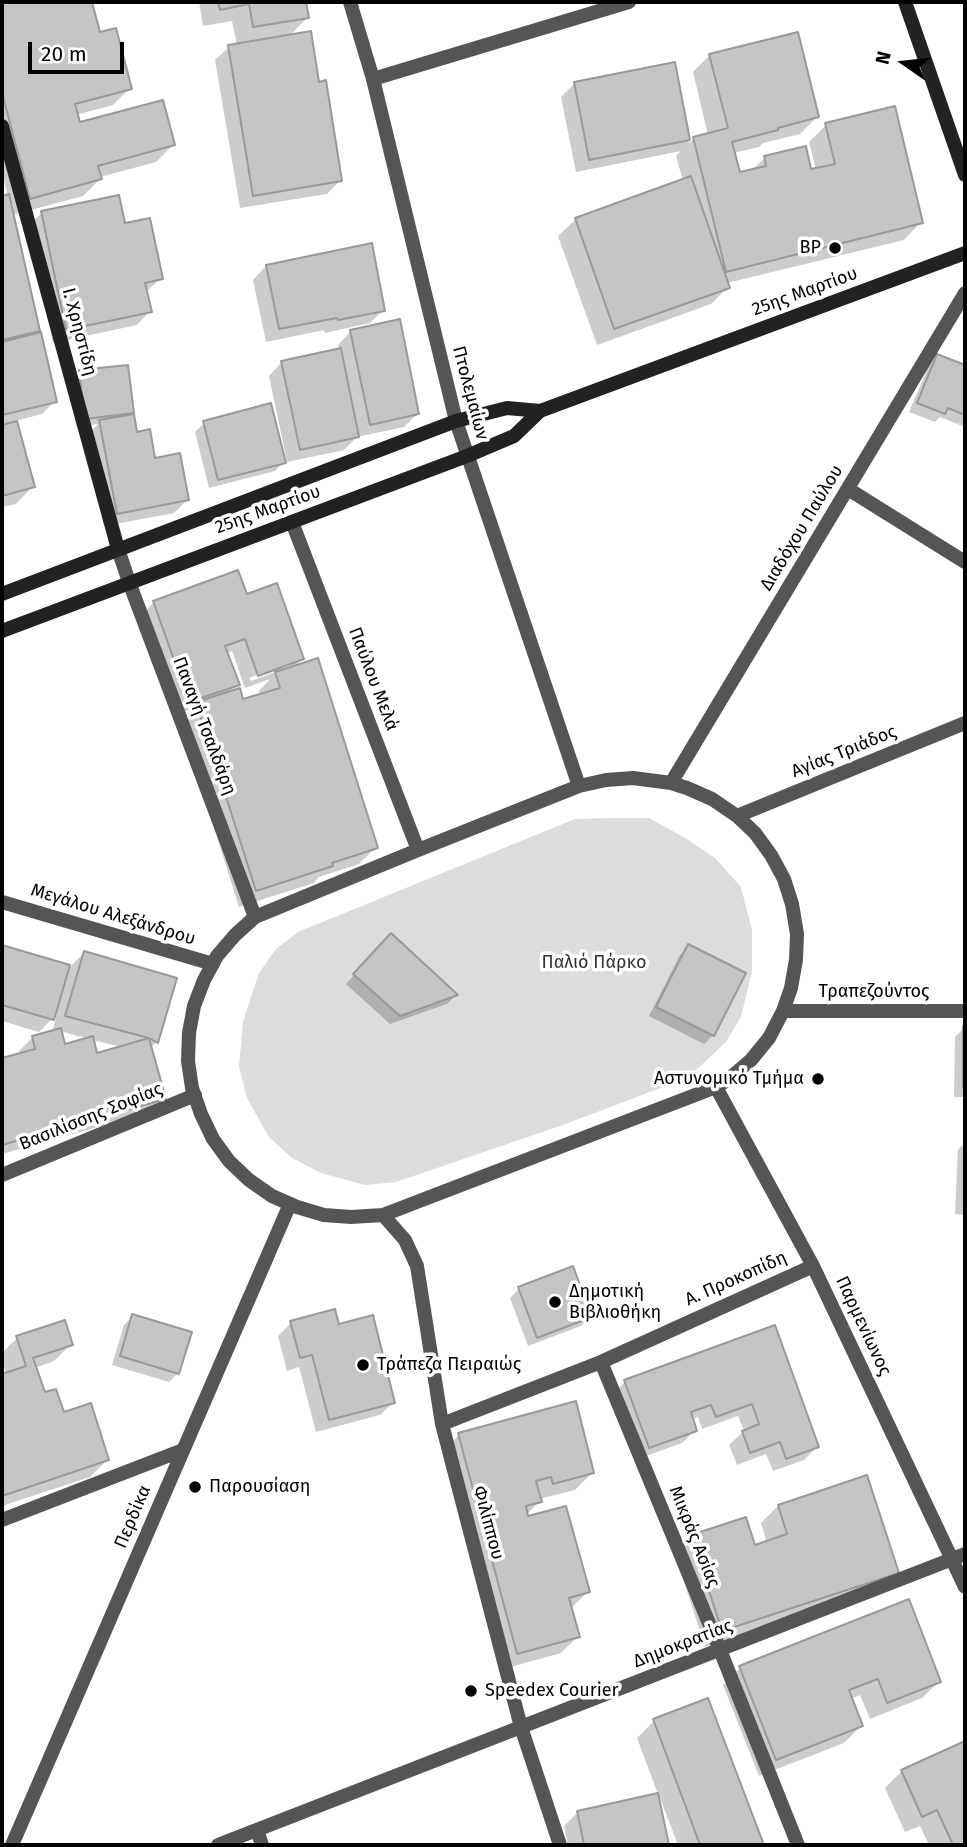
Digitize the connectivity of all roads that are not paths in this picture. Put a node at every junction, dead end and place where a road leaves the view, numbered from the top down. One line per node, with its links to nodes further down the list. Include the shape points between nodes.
1 (350, 2): 4 (street, Πτολεμαίων)
2 (629, 2): 4 (street)
3 (905, 2): 6 (main road)
4 (373, 79): 10 (street, Πτολεμαίων)
5 (2, 126): 14 (main road, Ι. Χρηστίδη)
6 (965, 175)
7 (965, 253): 9 (main road, 25ης Μαρτίου)
8 (965, 293): 12 (street, Διαδόχου Παύλου)
9 (540, 411): 10 (main road, 25ης Μαρτίου, via 507,408); 11 (main road, 25ης Μαρτίου, via 514,436)
10 (456, 421): 11 (street, Πτολεμαίων); 14 (main road, 25ης Μαρτίου)
11 (467, 456): 13 (main road, 25ης Μαρτίου); 21 (street, Πτολεμαίων)
12 (848, 489): 15 (street); 20 (street, Διαδόχου Παύλου)
13 (292, 522): 16 (main road, 25ης Μαρτίου); 23 (street, Παύλου Μελά)
14 (118, 549): 16 (street, Παναγή Τσαλδάρη); 17 (main road, 25ης Μαρτίου)
15 (965, 562)
16 (129, 582): 18 (main road, 25ης Μαρτίου); 25 (street, Παναγή Τσαλδάρη)
17 (2, 594)
18 (2, 631)
19 (965, 723): 22 (street, Αγίας Τριάδος)
20 (671, 783): 21 (street, via 633,778); 22 (street, via 710,798)
21 (579, 786): 23 (street)
22 (737, 816): 27 (street, via 771,855 792,904 796,960)
23 (418, 850): 25 (street)
24 (2, 902): 26 (street, Μεγάλου Αλεξάνδρου)
25 (255, 917): 26 (street)
26 (213, 964): 30 (street, via 194,1006 189,1033 188,1061)
27 (783, 1011): 28 (street, Τραπεζούντος); 29 (street, via 751,1060)
28 (965, 1011)
29 (716, 1087): 33 (street); 34 (street, Παρμενίωνος)
30 (195, 1095): 31 (street, Βασιλίσσης Σοφίας); 32 (street, via 213,1139 229,1161 249,1180)
31 (2, 1175)
32 (290, 1204): 33 (street, via 324,1215); 37 (street, Περδίκα)
33 (383, 1215): 36 (street, Φιλίππου, via 405,1240 417,1266)
34 (813, 1266): 35 (street, Α. Προκοπίδη); 39 (street, Παρμενίωνος)
35 (601, 1362): 36 (street, Α. Προκοπίδη); 42 (street, Μικράς Ασίας)
36 (442, 1423): 43 (street, Φιλίππου)
37 (183, 1450): 38 (street); 45 (street, Περδίκα)
38 (2, 1520)
39 (959, 1557): 40 (street); 41 (street, Παρμενίωνος); 42 (street, Δημοκρατίας)
40 (965, 1567)
41 (965, 1587)
42 (720, 1650): 43 (street, Δημοκρατίας); 49 (street, Μικράς Ασίας)
43 (521, 1727): 44 (street, Δημοκρατίας); 48 (street, Φιλίππου)
44 (257, 1830): 46 (street, Δημοκρατίας); 47 (street)
45 (12, 1845)
46 (218, 1845)
47 (262, 1845)
48 (560, 1845)
49 (798, 1845)

